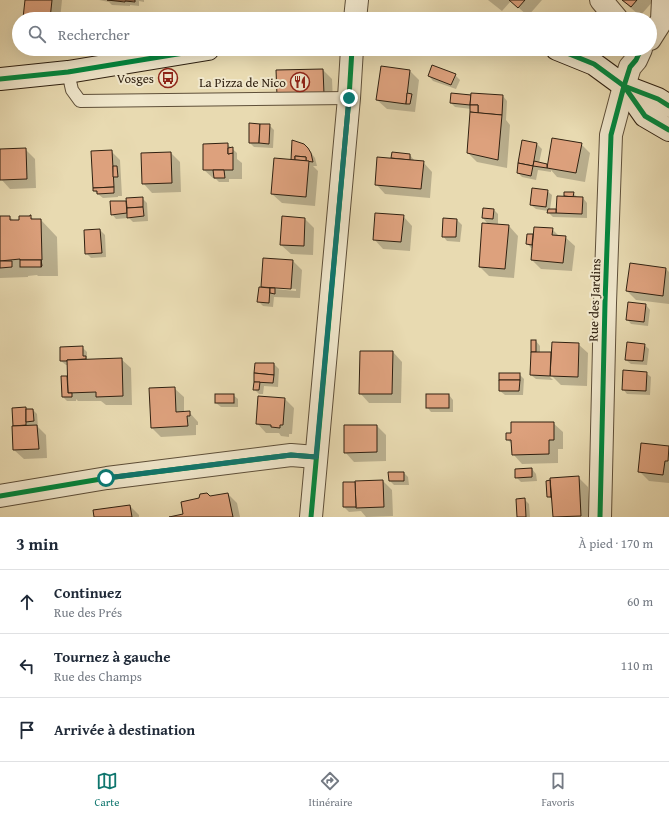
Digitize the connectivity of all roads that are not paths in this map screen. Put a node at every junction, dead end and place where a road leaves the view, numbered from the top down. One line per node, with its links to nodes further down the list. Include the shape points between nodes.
1 (357, 0): 4 (street)
2 (601, 0): 5 (street)
3 (663, 0): 6 (street, via 662,20)
4 (356, 12)
5 (611, 12)
6 (657, 28)
7 (165, 56): 11 (street)
8 (352, 56): 14 (street)
9 (575, 56): 13 (street, via 594,64)
10 (638, 56): 13 (street, Rue des Jardins, via 630,67)
11 (68, 72): 12 (street); 14 (lane, via 72,90 80,102)
12 (0, 79)
13 (624, 86): 15 (street); 16 (street, via 645,116); 20 (street, Rue des Jardins, via 611,135)
14 (349, 98): 17 (street)
15 (669, 106)
16 (669, 130)
17 (316, 457): 18 (street, via 291,455 145,473); 19 (street)
18 (0, 496)
19 (311, 517)
20 (600, 517)

